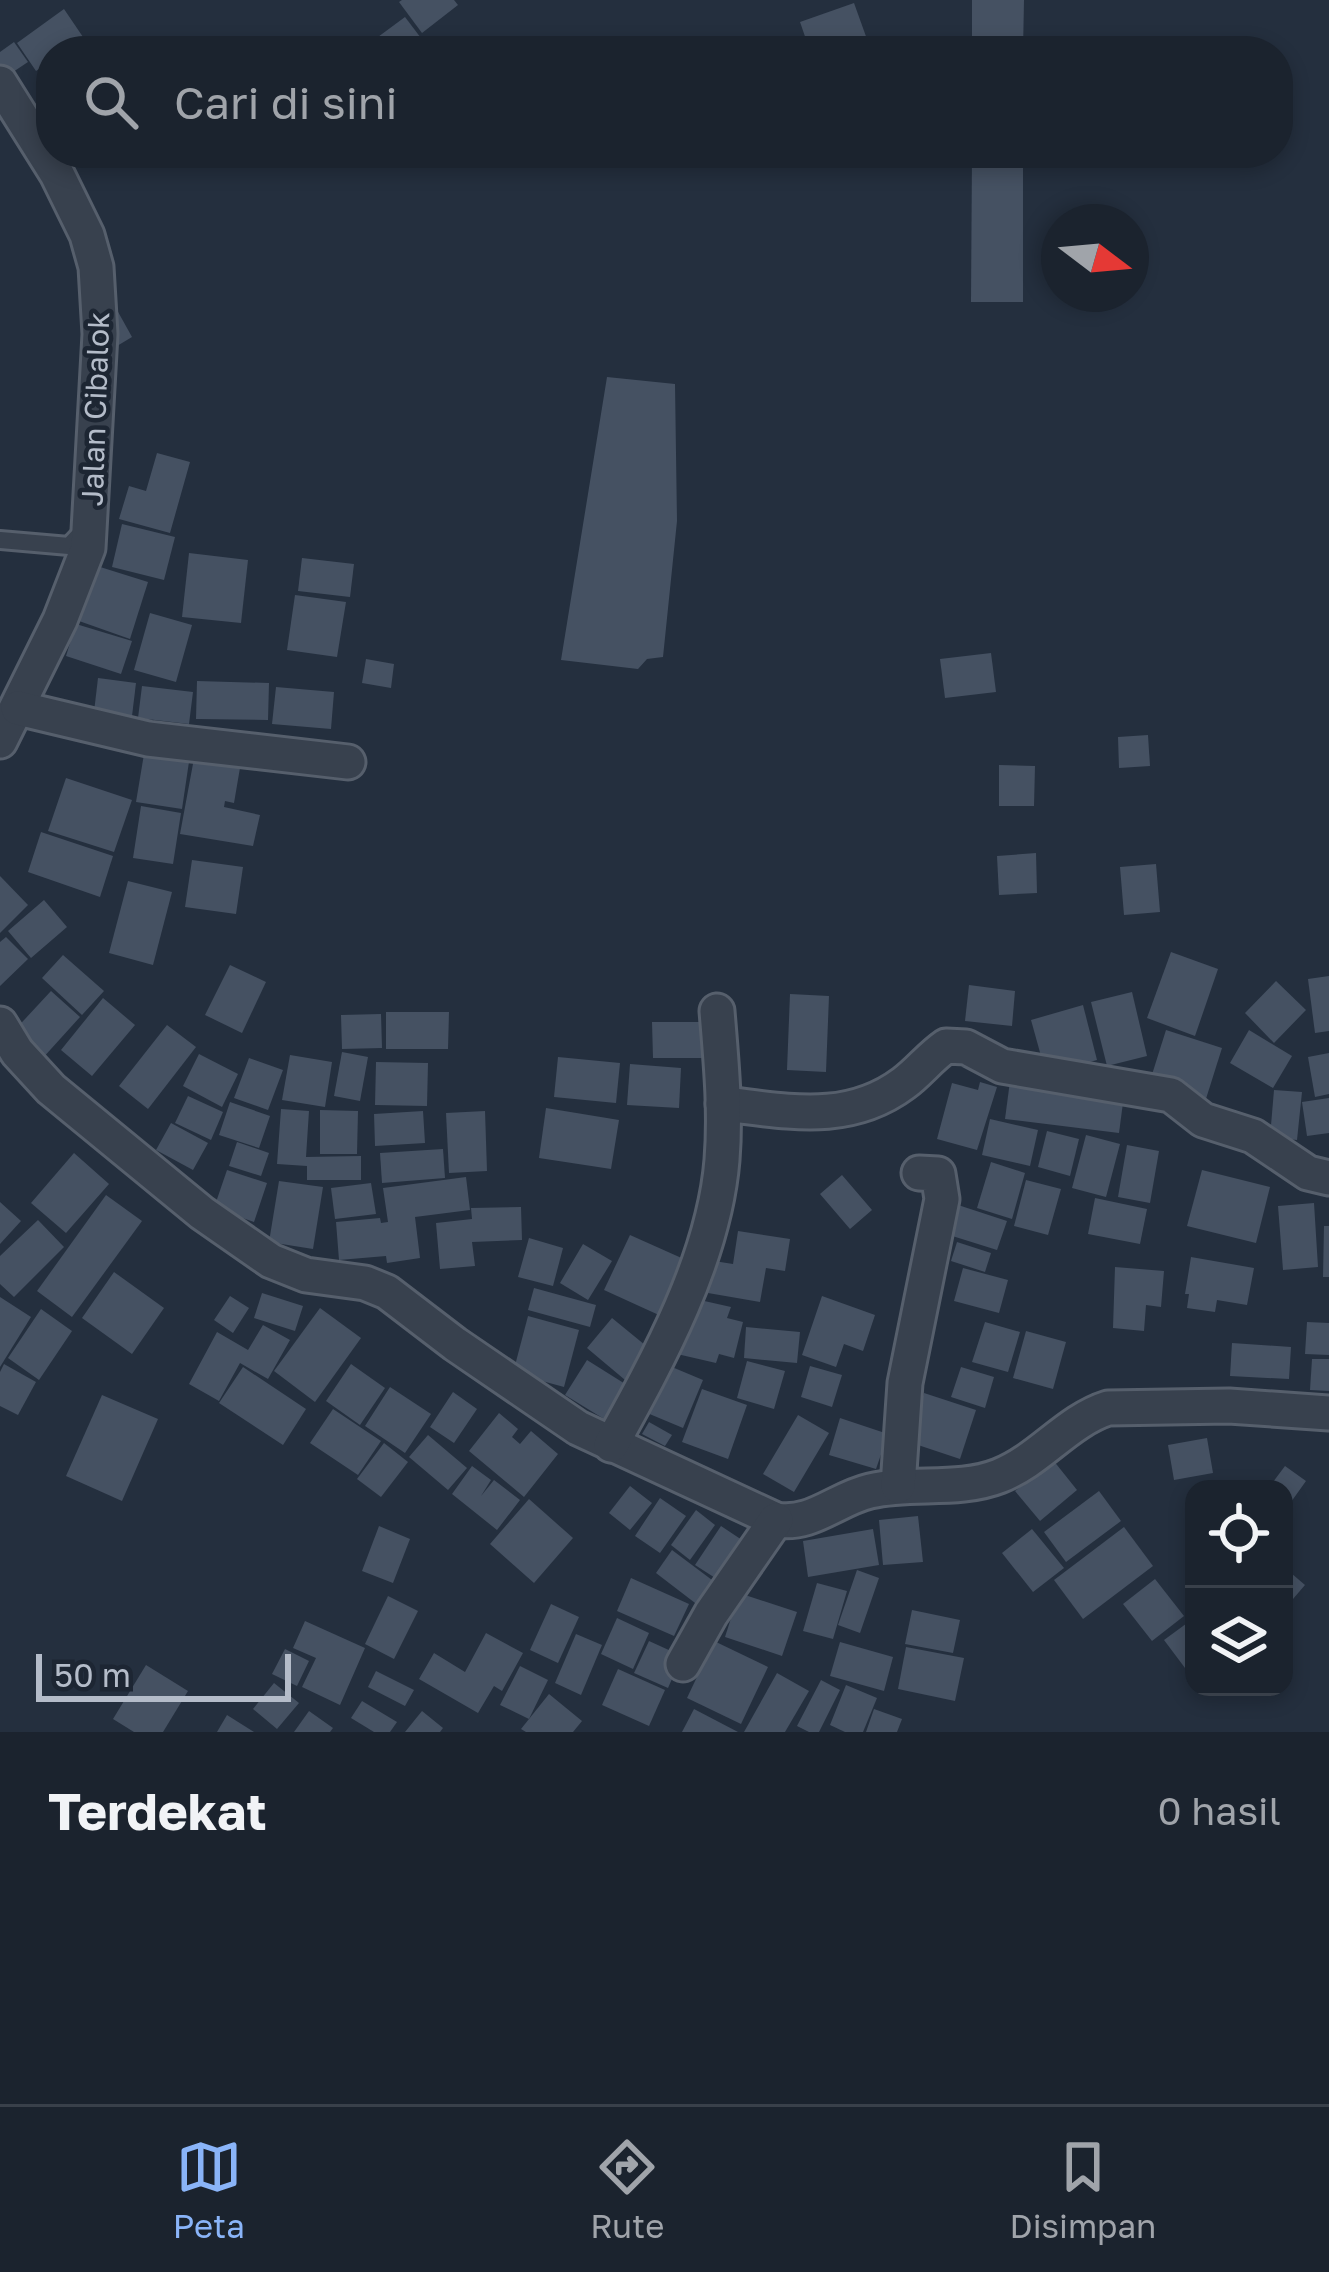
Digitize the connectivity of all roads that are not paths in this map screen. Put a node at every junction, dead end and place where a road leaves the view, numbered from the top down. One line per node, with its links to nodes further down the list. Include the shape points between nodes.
1 (0, 83): 2 (street, Jalan Cibalok)
2 (36, 142)
3 (52, 168): 4 (street, Jalan Cibalok, via 96,267)
4 (92, 523): 5 (lane, via 69,546); 6 (street, Jalan Cibalok, via 78,578)
5 (0, 540)
6 (19, 708): 7 (street, Jalan Cibalok); 8 (street, via 148,739)
7 (0, 741)
8 (348, 762)
9 (717, 1011): 11 (street)
10 (0, 1024): 15 (street, via 51,1089 251,1248 289,1270 387,1292 548,1411)
11 (723, 1103): 13 (street, via 804,1113 864,1107 946,1046 966,1047 1002,1066 1171,1095 1202,1120 1253,1136); 15 (street, via 717,1188 694,1269)
12 (919, 1173): 16 (street, via 938,1174 941,1199 905,1383)
13 (1329, 1178)
14 (1329, 1413): 16 (street, via 1108,1408 997,1477)
15 (611, 1445): 17 (street)
16 (898, 1486): 17 (street, via 845,1498 797,1523)
17 (776, 1520): 18 (street)
18 (683, 1664)

